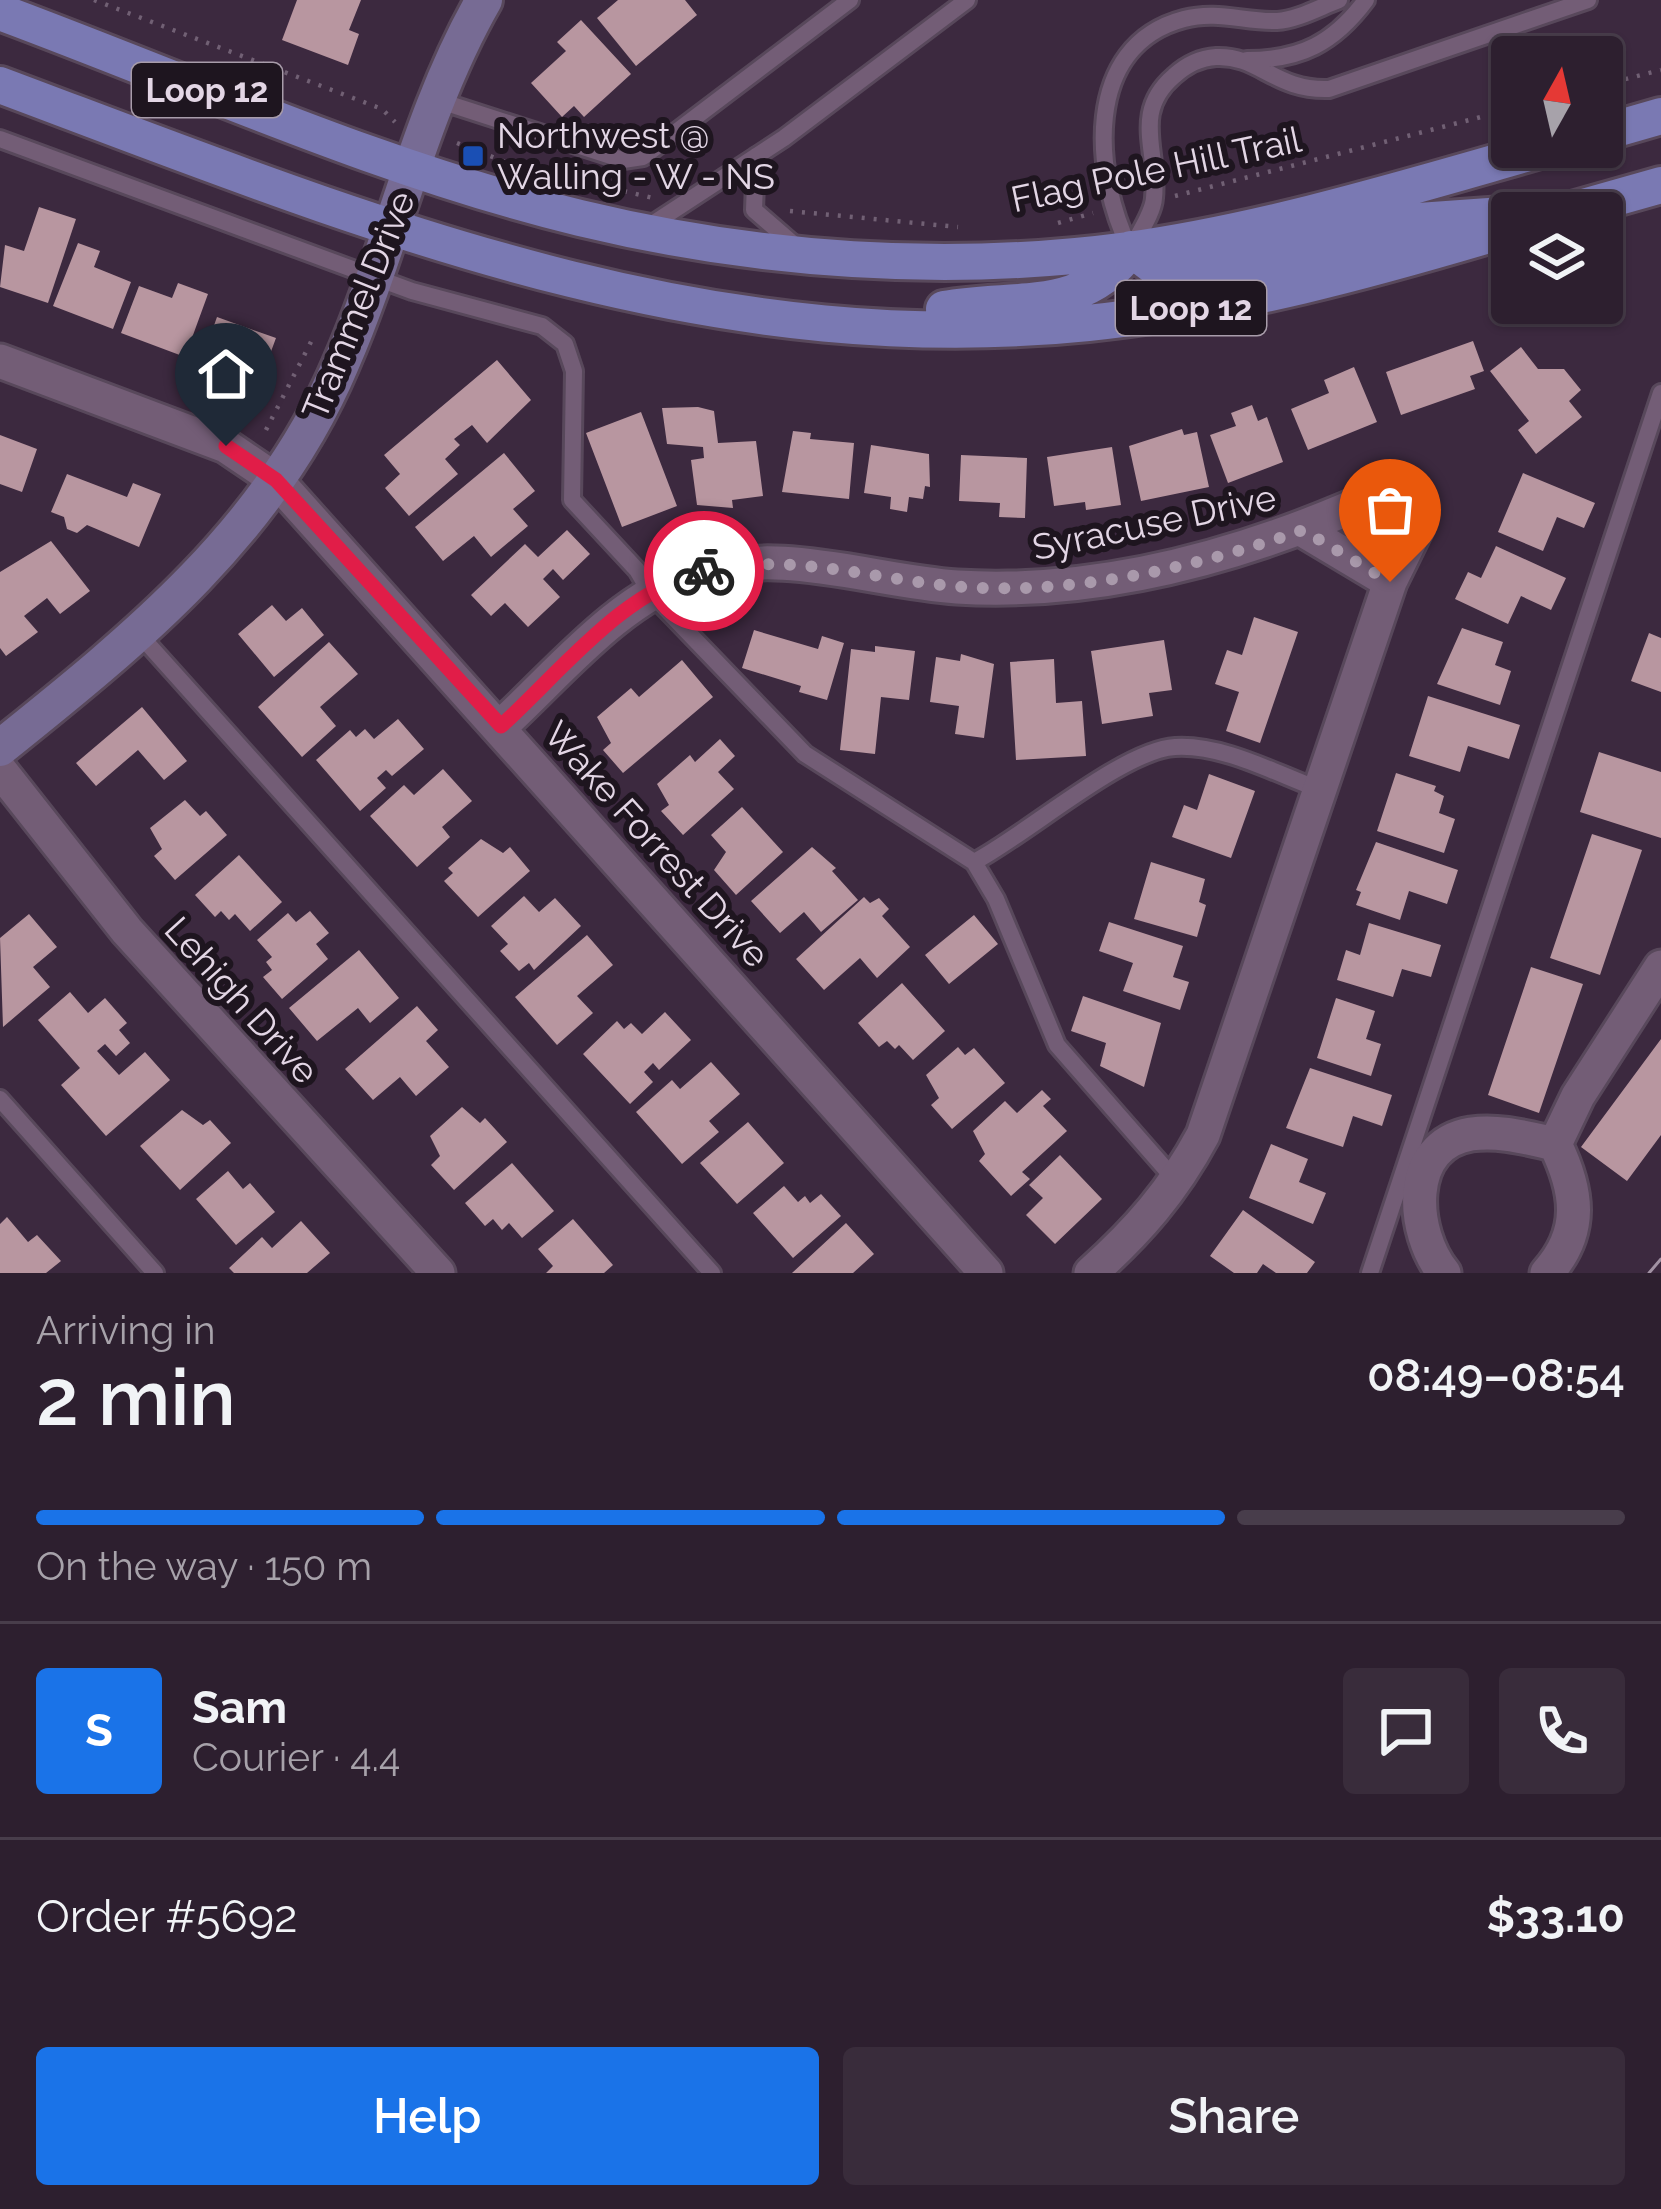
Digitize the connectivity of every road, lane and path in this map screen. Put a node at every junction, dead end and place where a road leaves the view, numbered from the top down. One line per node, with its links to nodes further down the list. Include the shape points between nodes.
1 (94, 0): 16 (path, via 382,109)
2 (484, 0): 13 (street, Trammel Drive)
3 (850, 0): 13 (lane, via 643,158 623,160)
4 (967, 0): 20 (lane)
5 (1339, 0): 27 (lane, via 1276,21 1221,14 1181,20 1141,43 1116,76 1102,123)
6 (1366, 0): 9 (lane, via 1324,45)
7 (1588, 0): 9 (lane, via 1329,89 1276,81)
8 (0, 12): 22 (main road, Loop 12)
9 (1247, 59): 25 (lane, via 1199,60 1161,88 1147,128)
10 (1661, 70): 11 (path)
11 (1623, 80)
12 (0, 85): 32 (main road, Loop 12)
13 (436, 100): 22 (street, Trammel Drive)
14 (1491, 115): 25 (path, Flag Pole Hill Trail)
15 (1661, 116): 17 (main road)
16 (393, 122)
17 (1623, 127)
18 (0, 140): 37 (lane)
19 (455, 142): 26 (path, via 510,164)
20 (756, 155): 26 (lane); 28 (lane)
21 (1491, 164): 35 (main road, Loop 12, via 1236,231)
22 (414, 167): 32 (street, Trammel Drive); 33 (main road, Loop 12)
23 (1661, 185): 24 (main road)
24 (1623, 195)
25 (1155, 200): 35 (lane)
26 (691, 201): 33 (lane)
27 (1110, 209): 31 (path, Flag Pole Hill Trail); 35 (lane)
28 (754, 210): 30 (path, Flag Pole Hill Trail); 36 (lane)
29 (1491, 216): 35 (main road, via 1419,220 1195,274 1160,271)
30 (964, 227)
31 (1047, 227)
32 (392, 229): 37 (street, Trammel Drive); 39 (main road, Loop 12, via 658,302)
33 (642, 230): 36 (main road, Loop 12)
34 (1491, 234): 39 (main road, Loop 12, via 1274,296 1087,323)
35 (1131, 249): 36 (main road, Loop 12, via 937,262); 39 (main road, via 1083,294 975,304)
36 (809, 255)
37 (376, 279): 43 (street, Trammel Drive, via 325,399); 46 (lane, via 542,326 565,344 574,370 572,500)
38 (325, 316): 42 (path)
39 (862, 327)
40 (0, 361): 43 (street, Wake Forrest Drive, via 226,446)
41 (1661, 393): 62 (lane)
42 (266, 430)
43 (276, 480): 47 (street, Trammel Drive, via 184,595); 48 (street, Wake Forrest Drive)
44 (1303, 530): 45 (street, Syracuse Drive); 45 (street, Syracuse Drive, via 1390,490 1415,494 1418,525); 46 (street, Syracuse Drive, via 1183,563 1016,589 774,563 693,574)
45 (1390, 582): 51 (street, Syracuse Drive)
46 (651, 594): 48 (street, Syracuse Drive); 52 (lane, via 805,754)
47 (139, 634): 49 (street, Trammel Drive); 59 (lane)
48 (501, 726): 60 (street, Wake Forrest Drive)
49 (0, 748)
50 (0, 770): 58 (street, Lehigh Drive, via 127,932)
51 (1318, 789): 52 (lane, via 1226,755 1172,747 1116,771); 56 (street, Syracuse Drive, via 1203,1135)
52 (974, 862): 56 (lane, via 1057,1045)
53 (1661, 967): 55 (street)
54 (0, 1099): 57 (lane)
55 (1555, 1144): 63 (street, via 1502,1133 1466,1135 1437,1150 1418,1210); 64 (street, via 1573,1181 1576,1220)
56 (1178, 1183): 61 (street, Syracuse Drive)
57 (155, 1273)
58 (438, 1273)
59 (712, 1273)
60 (986, 1273)
61 (1091, 1273)
62 (1370, 1273)
63 (1444, 1273)
64 (1547, 1273)

